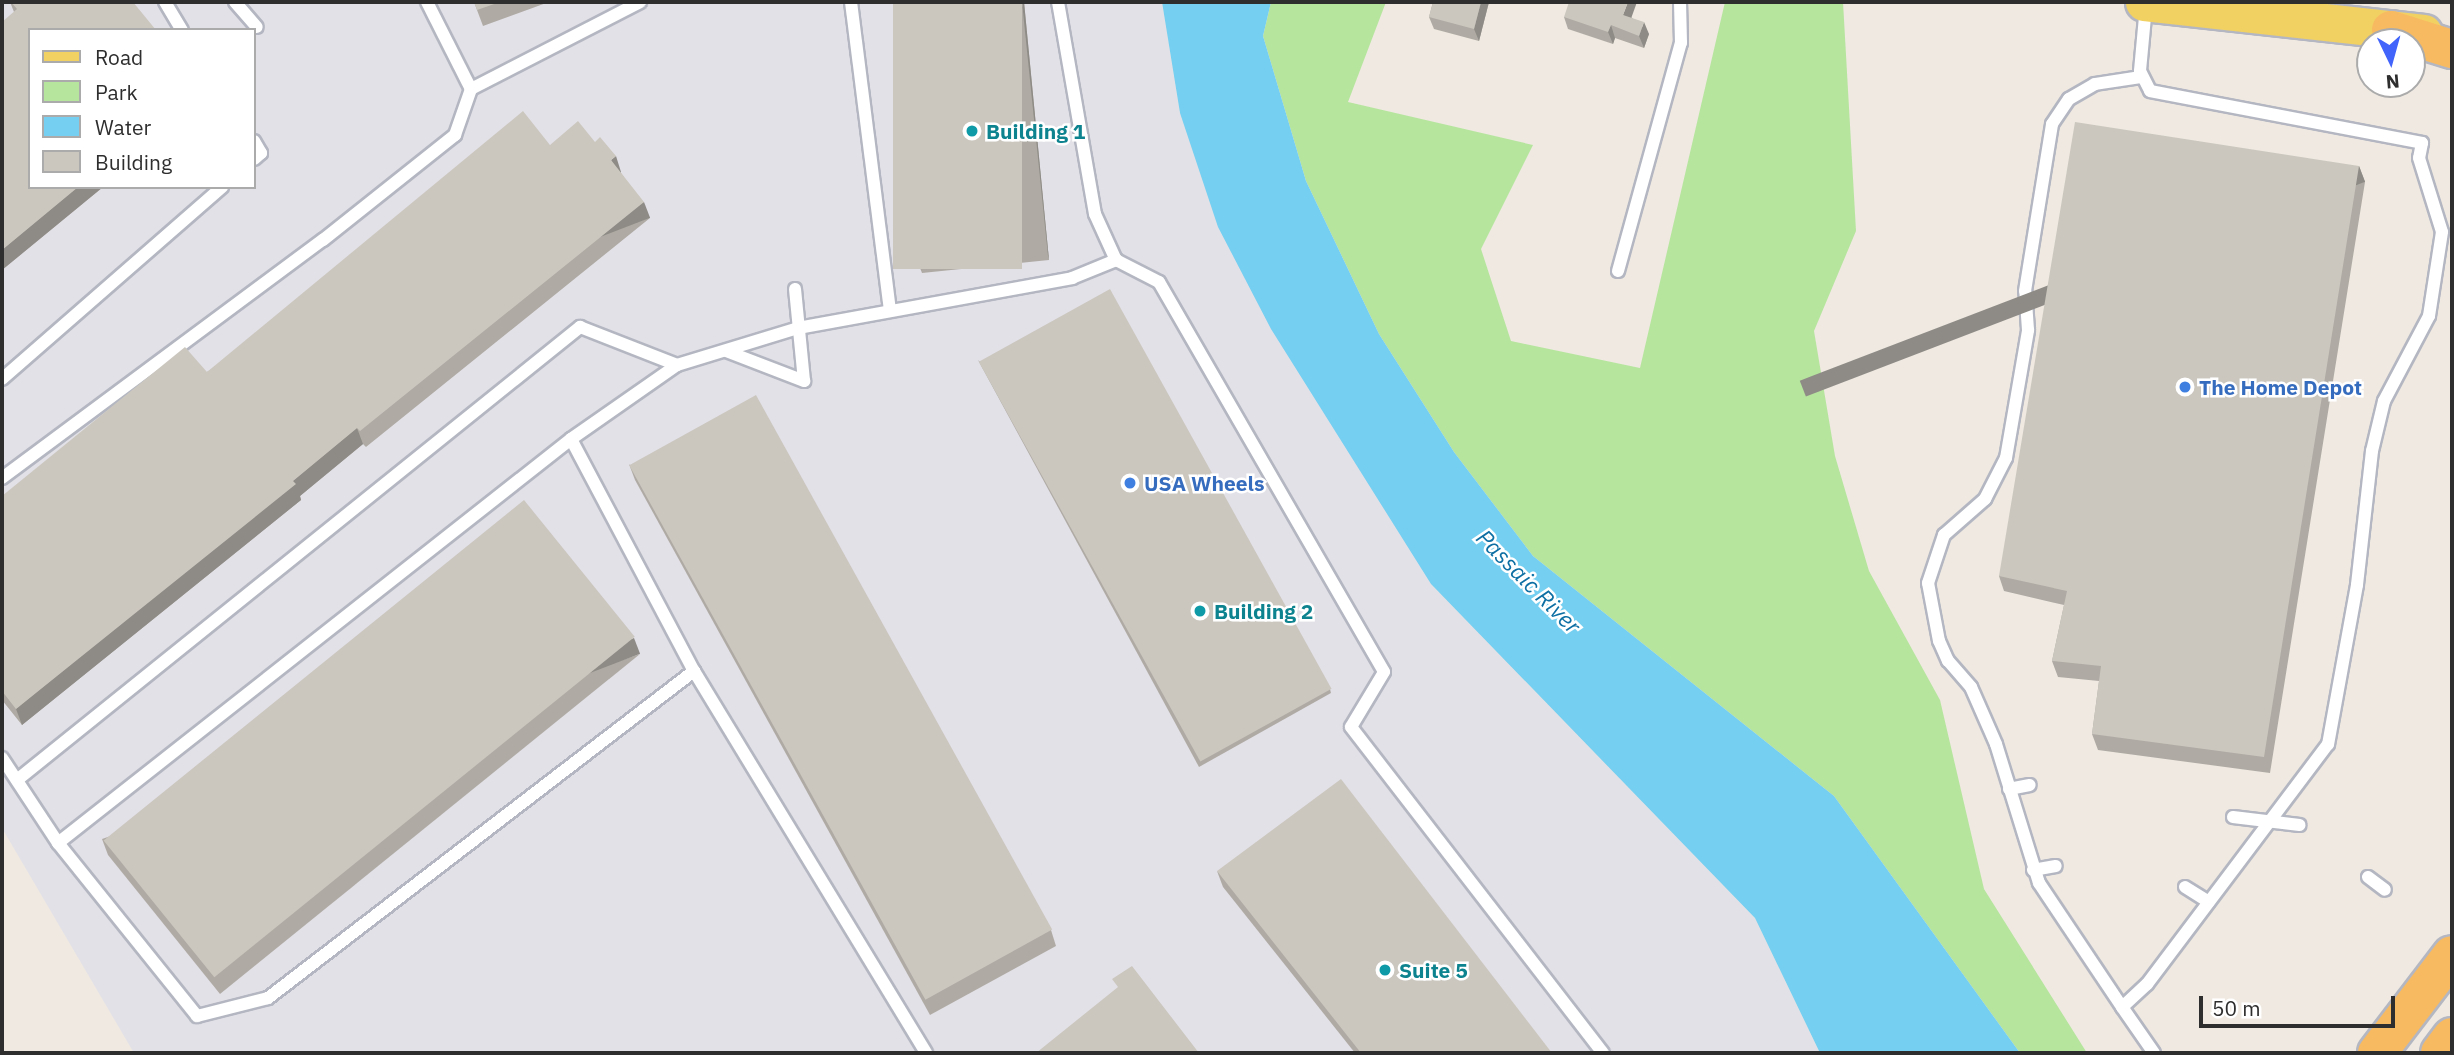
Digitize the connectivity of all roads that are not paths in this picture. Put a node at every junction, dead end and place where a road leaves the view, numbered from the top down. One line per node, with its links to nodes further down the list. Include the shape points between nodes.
1 (164, 2): 10 (lane)
2 (235, 2): 9 (lane)
3 (427, 2): 17 (lane)
4 (640, 2): 17 (lane)
5 (851, 2): 22 (lane)
6 (1058, 2): 19 (lane, via 1095,214)
7 (1680, 2): 20 (lane, via 1681,43)
8 (2145, 2): 11 (main road); 16 (lane)
9 (257, 27)
10 (181, 28)
11 (2373, 28)
12 (2426, 33): 13 (main road)
13 (2452, 35)
14 (2426, 41): 15 (highway)
15 (2452, 49)
16 (2141, 77): 33 (lane, via 2095,84 2069,99 2052,124 2025,291 2028,330 2006,458 1985,499 1941,542 1931,566 1928,603 1939,641 1948,661 1971,687); 35 (lane, via 2150,91 2167,97 2422,144 2419,158 2442,232 2429,316 2384,401 2372,451 2357,585 2328,744)
17 (471, 89): 28 (lane, via 455,135 323,240)
18 (220, 189): 26 (lane)
19 (1116, 260): 22 (lane, via 1072,278); 48 (lane, via 1158,282 1384,672 1351,727)
20 (1618, 271)
21 (795, 289): 23 (lane)
22 (890, 311): 23 (lane)
23 (798, 328): 24 (lane); 24 (lane, via 804,381)
24 (726, 351): 25 (lane)
25 (677, 365): 27 (lane); 31 (lane, via 580,327)
26 (2, 379)
27 (571, 439): 29 (lane); 37 (lane)
28 (2, 478)
29 (694, 671): 37 (lane, via 268,998 245,1007 197,1016); 47 (lane)
30 (2, 758): 31 (lane)
31 (16, 780): 37 (lane)
32 (2030, 785): 33 (lane)
33 (2010, 789): 39 (lane)
34 (2233, 817): 35 (lane)
35 (2273, 822): 36 (lane); 43 (lane)
36 (2301, 825)
37 (58, 842)
38 (2056, 866): 39 (lane)
39 (2034, 870): 45 (lane, via 2097,976)
40 (2368, 877): 42 (lane)
41 (2185, 887): 43 (lane)
42 (2385, 890)
43 (2209, 902): 45 (lane, via 2147,984)
44 (2452, 955): 50 (highway)
45 (2122, 1007): 49 (lane)
46 (2452, 1037): 51 (highway)
47 (926, 1053)
48 (1603, 1053)
49 (2154, 1053)
50 (2377, 1053)
51 (2440, 1053)

